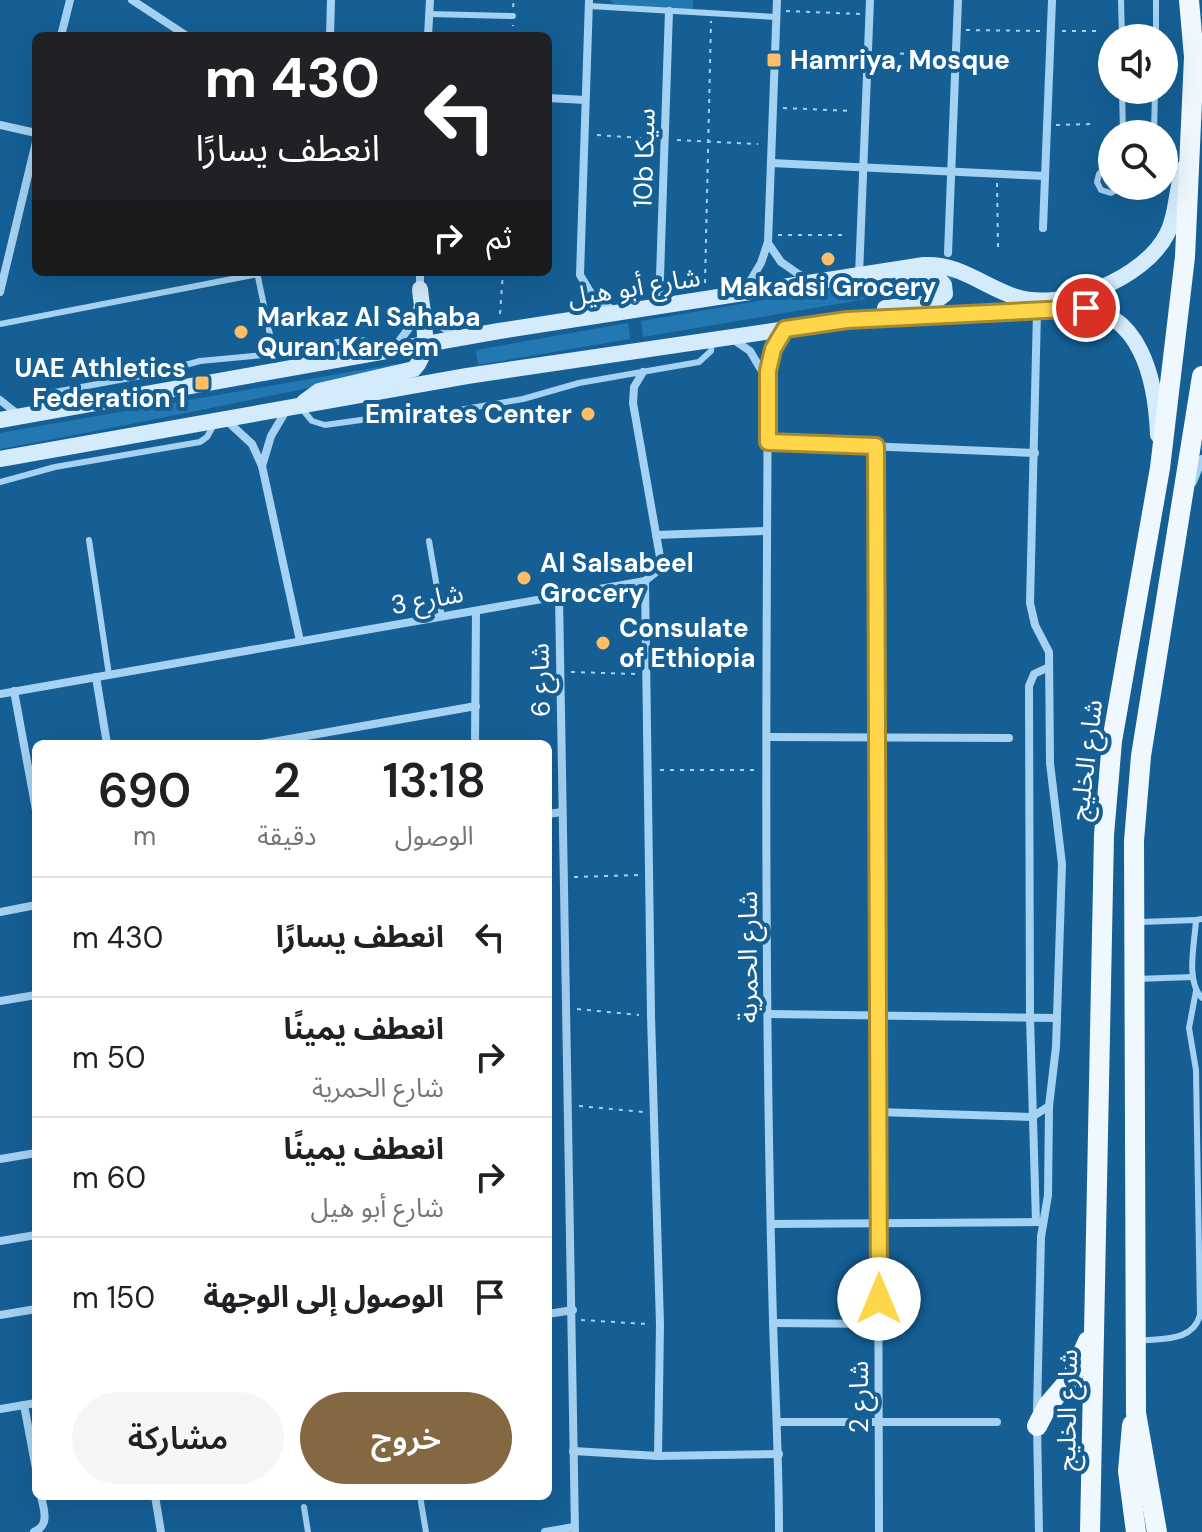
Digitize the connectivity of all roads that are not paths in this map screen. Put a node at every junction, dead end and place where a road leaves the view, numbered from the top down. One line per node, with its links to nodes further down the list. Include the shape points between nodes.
1 (70, 0): 19 (street)
2 (132, 0): 20 (street)
3 (331, 0): 21 (street)
4 (430, 0): 14 (street)
5 (777, 0): 15 (street)
6 (870, 0): 30 (street)
7 (958, 0): 31 (street)
8 (1052, 0): 32 (street)
9 (1121, 0): 17 (lane)
10 (1156, 0): 18 (lane)
11 (1189, 0): 27 (main road, شارع الخليج, via 1194,57)
12 (589, 3): 13 (lane); 24 (street)
13 (669, 11): 15 (lane); 45 (street, 10b سيكا)
14 (429, 14): 16 (lane); 22 (street)
15 (776, 14): 29 (street)
16 (513, 16)
17 (1122, 24)
18 (1156, 24)
19 (62, 32)
20 (181, 32)
21 (330, 32)
22 (428, 32)
23 (552, 98): 24 (street)
24 (585, 100): 47 (street, via 580,275 592,295)
25 (0, 125): 26 (street)
26 (32, 132)
27 (1191, 154): 36 (main road, شارع أبو هيل, via 1165,239 1138,266 1099,288 1036,301 942,266); 70 (main road, شارع الخليج, via 1185,257)
28 (32, 158): 42 (street)
29 (771, 163): 30 (street); 34 (street)
30 (863, 168): 31 (street); 37 (street)
31 (951, 172): 32 (street); 35 (street)
32 (1045, 176): 33 (street)
33 (1043, 228)
34 (768, 238): 41 (street, via 781,262); 44 (street)
35 (948, 253)
36 (886, 270): 37 (main road, شارع أبو هيل); 48 (main road, via 938,278 945,294 933,303 861,310)
37 (859, 275): 41 (main road, شارع أبو هيل)
38 (242, 276): 49 (lane)
39 (258, 276): 55 (lane)
40 (420, 276): 43 (street)
41 (811, 283): 44 (main road, شارع أبو هيل)
42 (0, 289)
43 (420, 289): 51 (street, via 435,322); 53 (main road); 54 (street, via 412,324)
44 (743, 294): 45 (main road, شارع أبو هيل)
45 (659, 307): 47 (main road, شارع أبو هيل)
46 (1037, 310): 48 (main road); 66 (street, شارع الخليج); 70 (main road, via 1097,310 1132,334 1154,400)
47 (618, 314): 51 (main road, شارع أبو هيل)
48 (847, 320): 50 (main road)
49 (0, 324)
50 (785, 329): 52 (main road); 58 (street, شارع الحمرية, via 770,360)
51 (466, 337): 53 (main road, شارع أبو هيل)
52 (721, 338): 56 (lane, via 699,362); 58 (street, via 750,351); 60 (main road)
53 (425, 344): 54 (main road, شارع أبو هيل); 60 (main road, via 414,369 319,391)
54 (388, 350): 55 (lane, via 355,339); 61 (main road, شارع أبو هيل)
55 (274, 354): 61 (lane, via 210,359 54,391)
56 (643, 372): 60 (lane, via 453,411 333,424 312,421); 74 (street, via 633,403)
57 (1202, 376): 72 (main road, شارع الخليج)
58 (768, 382): 64 (street, شارع الحمرية)
59 (0, 400): 61 (street)
60 (293, 408): 63 (main road); 69 (street, via 271,436)
61 (27, 415): 62 (main road, شارع أبو هيل)
62 (0, 420)
63 (220, 420): 67 (main road); 69 (street, via 252,444); 71 (lane, via 200,442)
64 (768, 442): 65 (street); 73 (street, شارع الحمرية)
65 (876, 446): 66 (street); 88 (street, شارع 2)
66 (1035, 453): 82 (street, شارع الخليج, via 1030,603 1048,648)
67 (0, 459)
68 (1202, 459): 72 (street)
69 (262, 466): 81 (street)
70 (1160, 468): 129 (main road, شارع الخليج, via 1112,741 1104,835)
71 (0, 482)
72 (1182, 508): 102 (main road, شارع الخليج, via 1141,756)
73 (767, 531): 74 (street); 89 (street, شارع الحمرية)
74 (656, 535): 77 (street, via 660,563)
75 (89, 540): 83 (lane)
76 (429, 541): 80 (lane)
77 (645, 581): 78 (street, شارع 3); 145 (street)
78 (559, 596): 79 (street, شارع 3); 97 (street, شارع 6)
79 (476, 611): 80 (street, شارع 3); 87 (street)
80 (442, 617): 81 (street, شارع 3)
81 (300, 641): 83 (street, شارع 3)
82 (1049, 667): 94 (street, شارع الخليج); 95 (street, via 1030,681)
83 (109, 675): 84 (street, شارع 3)
84 (96, 677): 85 (street, شارع 3); 91 (street)
85 (14, 691): 86 (street, شارع 3); 96 (street)
86 (0, 694)
87 (476, 706): 92 (street); 93 (street)
88 (876, 736): 89 (street); 90 (street); 110 (street, شارع 2)
89 (767, 737): 109 (street, شارع الحمرية)
90 (1009, 738)
91 (106, 740)
92 (284, 740)
93 (475, 740)
94 (1050, 763): 95 (street); 112 (street, شارع الخليج, via 1062,864)
95 (1029, 764): 111 (street)
96 (32, 788)
97 (562, 812): 98 (street); 128 (street, شارع 6)
98 (552, 813)
99 (32, 906): 100 (street)
100 (0, 912)
101 (1199, 920): 102 (lane); 103 (lane)
102 (1133, 922): 104 (main road, شارع الخليج)
103 (1193, 977): 104 (lane); 105 (lane)
104 (1133, 979): 133 (main road, شارع الخليج)
105 (1196, 991): 107 (lane); 130 (lane, via 1188,1021 1196,1070)
106 (32, 996): 108 (street)
107 (1202, 998)
108 (0, 1001)
109 (769, 1014): 110 (street); 122 (street, شارع الحمرية)
110 (878, 1014): 111 (street); 114 (street, شارع 2)
111 (1030, 1017): 112 (street); 115 (street)
112 (1057, 1018): 113 (street, شارع الخليج)
113 (1049, 1106): 115 (street); 119 (street, شارع الخليج)
114 (878, 1112): 115 (street); 120 (street, شارع 2)
115 (1032, 1117): 118 (street)
116 (32, 1154): 117 (street)
117 (0, 1159)
118 (1034, 1186): 119 (street); 121 (street)
119 (1048, 1186): 121 (street, شارع الخليج)
120 (879, 1221): 121 (street); 122 (street); 132 (street, شارع 2)
121 (1040, 1222): 141 (street, شارع الخليج)
122 (772, 1224): 131 (street, شارع الحمرية)
123 (32, 1236): 124 (street)
124 (0, 1241)
125 (32, 1310): 127 (street)
126 (552, 1314): 128 (street)
127 (0, 1315)
128 (573, 1315): 143 (street, شارع 6)
129 (1094, 1322): 141 (main road, via 1078,1367); 150 (main road, شارع الخليج)
130 (1200, 1322): 133 (lane, via 1182,1336)
131 (773, 1323): 132 (street); 139 (street, شارع الحمرية)
132 (879, 1324): 138 (street, شارع 2)
133 (1136, 1341): 137 (main road, شارع الخليج)
134 (32, 1404): 135 (street)
135 (24, 1405): 136 (street); 142 (street)
136 (0, 1409)
137 (1136, 1413): 160 (main road, via 1128,1471); 161 (main road, شارع الخليج)
138 (879, 1421): 139 (street); 140 (street); 158 (street, شارع 2)
139 (778, 1422): 144 (street, شارع الحمرية)
140 (997, 1422)
141 (1037, 1426): 159 (street, شارع الخليج)
142 (32, 1448)
143 (573, 1451): 145 (street); 151 (street, شارع 6)
144 (779, 1454): 145 (street); 157 (street, شارع الحمرية)
145 (658, 1456)
146 (42, 1500): 152 (street, via 45,1521)
147 (156, 1500): 153 (street)
148 (421, 1500): 155 (lane)
149 (304, 1507): 154 (lane)
150 (1094, 1527)
151 (574, 1529): 156 (street)
152 (34, 1532)
153 (161, 1532)
154 (308, 1532)
155 (426, 1532)
156 (545, 1532)
157 (779, 1532)
158 (879, 1532)
159 (1039, 1532)
160 (1136, 1532)
161 (1157, 1532)

